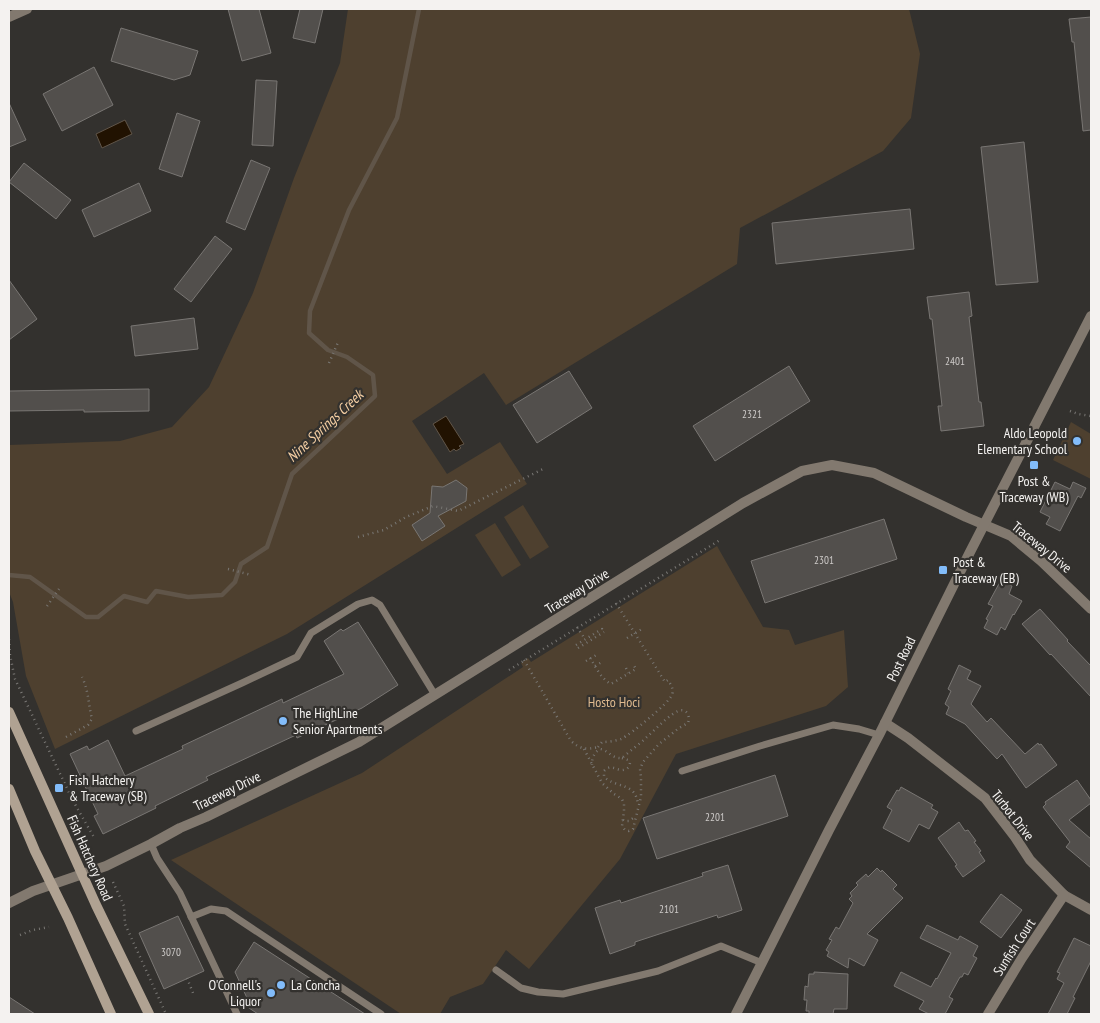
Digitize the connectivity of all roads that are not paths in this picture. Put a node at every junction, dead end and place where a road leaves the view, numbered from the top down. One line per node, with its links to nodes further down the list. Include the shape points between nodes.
1 (27, 9): 2 (street)
2 (9, 17)
3 (1091, 316): 4 (street, Post Road)
4 (984, 524): 5 (street, Traceway Drive, via 1011,536 1042,561); 6 (street, Traceway Drive, via 874,472 832,465 802,471 743,503); 8 (street, Post Road)
5 (1091, 610)
6 (435, 695): 9 (lane, via 380,605 372,600 358,604 311,633 297,657); 13 (street, Traceway Drive, via 359,742)
7 (9, 712): 14 (main road, Fish Hatchery Road)
8 (885, 723): 10 (street, Post Road); 16 (street, Turbot Drive, via 985,798 1030,860)
9 (136, 731)
10 (879, 735): 11 (lane, via 833,725); 20 (street, Post Road)
11 (682, 771)
12 (9, 789): 15 (main road)
13 (151, 844): 14 (street, Traceway Drive); 19 (lane)
14 (83, 874): 15 (street, Traceway Drive); 23 (main road, Fish Hatchery Road)
15 (52, 885): 17 (street, Traceway Drive); 22 (main road)
16 (1064, 895): 18 (street, Turbot Drive); 27 (street, Sunfish Court)
17 (9, 903)
18 (1091, 910)
19 (191, 917): 24 (lane); 25 (lane, via 212,908 226,911)
20 (762, 963): 21 (lane, via 721,946 658,970 563,994 521,988); 26 (street, Post Road)
21 (496, 970)
22 (111, 1014)
23 (149, 1014)
24 (237, 1014)
25 (381, 1014)
26 (736, 1014)
27 (988, 1014)

